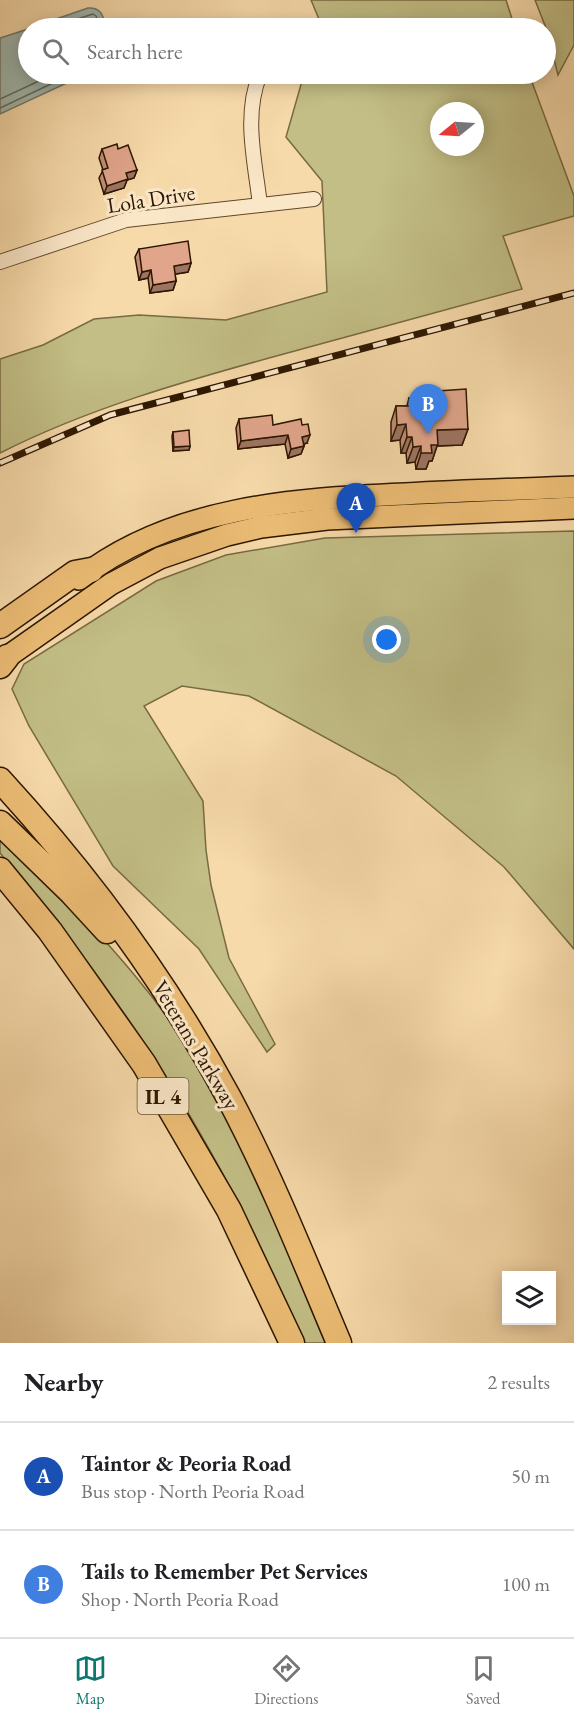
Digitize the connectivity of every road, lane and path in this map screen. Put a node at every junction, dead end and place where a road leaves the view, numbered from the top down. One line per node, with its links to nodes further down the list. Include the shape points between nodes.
1 (257, 84): 3 (street, via 250,123)
2 (314, 200): 3 (street, Lola Drive)
3 (260, 205): 4 (street, Lola Drive, via 126,220)
4 (0, 262)
5 (574, 487): 7 (main road, via 369,495 266,504 154,535)
6 (574, 508): 9 (main road, via 327,519 227,535 160,558 111,584)
7 (91, 570): 8 (highway, via 75,573); 9 (main road)
8 (0, 626)
9 (2, 656)
10 (0, 763): 14 (highway, via 83,859)
11 (0, 780): 14 (highway, Veterans Parkway / IL 4)
12 (0, 823): 15 (highway)
13 (0, 870): 16 (highway, IL 4, via 50,931 144,1064 229,1210)
14 (112, 915): 15 (highway, Veterans Parkway / IL 4)
15 (163, 989): 17 (highway, Veterans Parkway / IL 4, via 249,1136)
16 (292, 1343)
17 (339, 1343)

